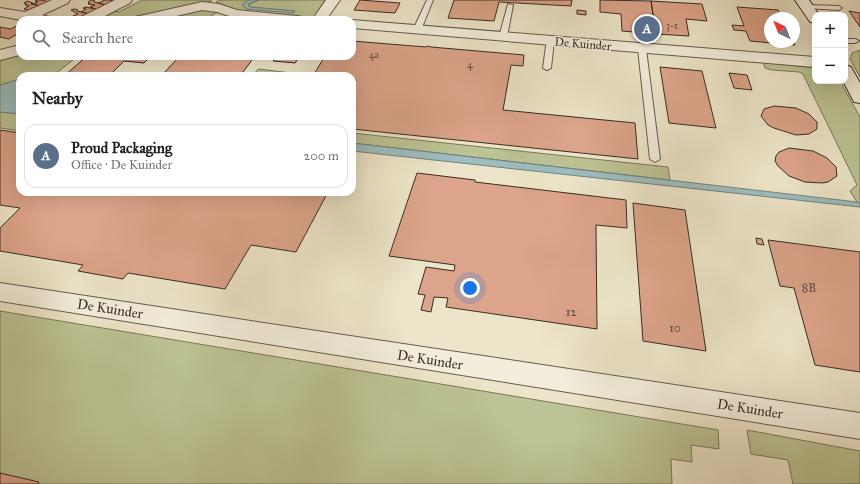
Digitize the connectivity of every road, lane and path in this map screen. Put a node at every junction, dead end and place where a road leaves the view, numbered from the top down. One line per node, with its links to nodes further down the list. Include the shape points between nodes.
1 (63, 0): 12 (street)
2 (125, 0): 13 (street)
3 (333, 0): 16 (street)
4 (430, 0): 18 (lane)
5 (805, 2): 8 (lane); 10 (street)
6 (212, 3): 14 (street); 15 (street, via 224,12)
7 (510, 5): 19 (lane)
8 (838, 8)
9 (0, 12): 11 (street)
10 (812, 14)
11 (22, 16)
12 (29, 16)
13 (94, 16)
14 (157, 16)
15 (256, 16)
16 (322, 16)
17 (356, 24): 18 (street, De Kuinder)
18 (417, 30): 19 (street, De Kuinder)
19 (503, 37): 20 (street, De Kuinder)
20 (550, 41): 23 (street, De Kuinder); 27 (lane)
21 (848, 41): 22 (lane)
22 (855, 41)
23 (642, 48): 26 (street, De Kuinder); 30 (lane)
24 (16, 51): 25 (street)
25 (0, 55)
26 (812, 62)
27 (547, 68)
28 (848, 76): 29 (street)
29 (860, 98)
30 (655, 159)
31 (0, 292): 32 (street, De Kuinder)
32 (860, 426)

